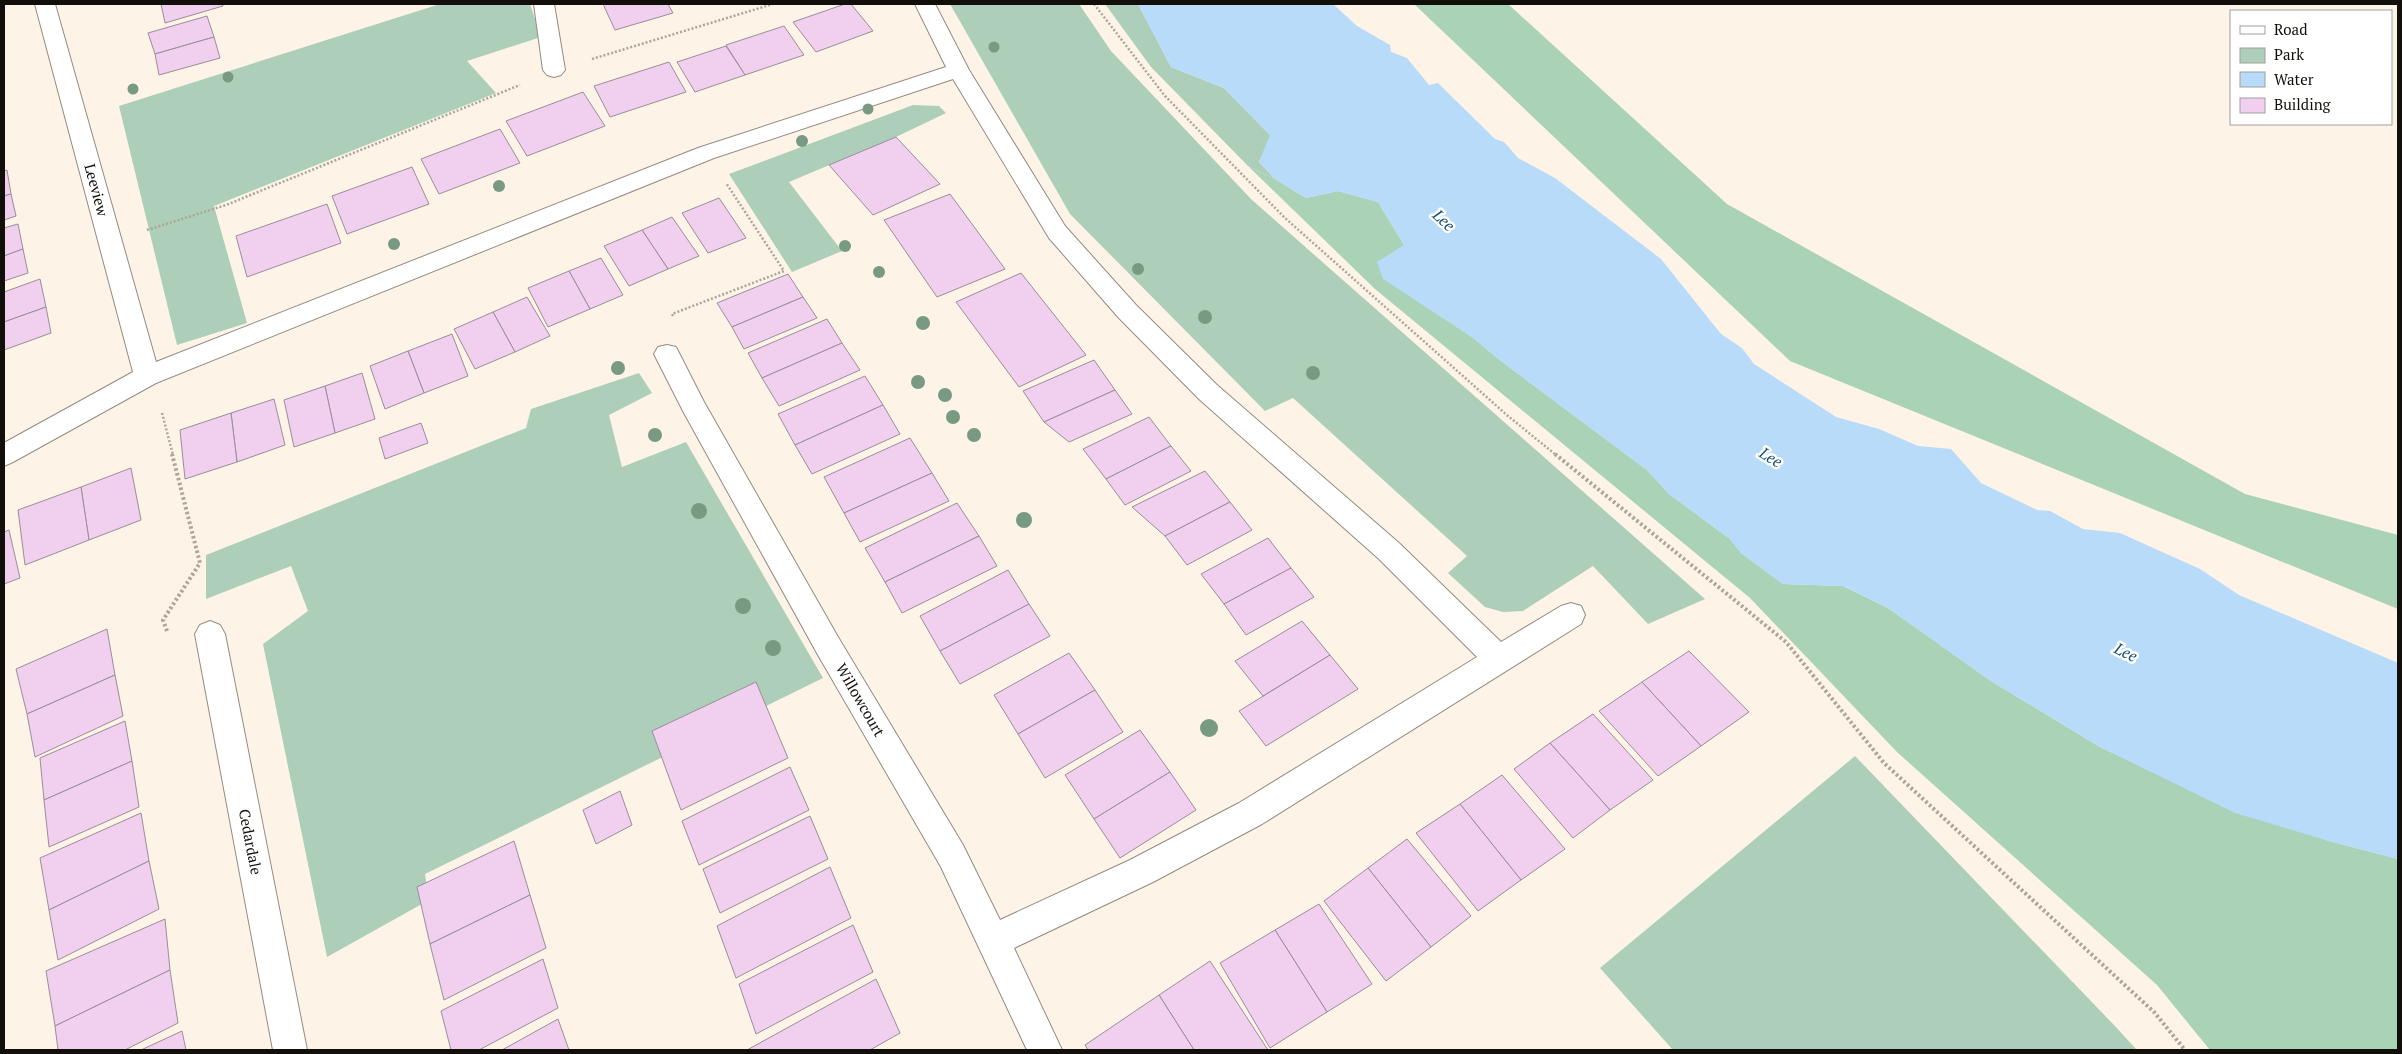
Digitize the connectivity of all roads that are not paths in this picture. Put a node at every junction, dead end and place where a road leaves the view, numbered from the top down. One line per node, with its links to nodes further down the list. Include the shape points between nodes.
1 (45, 4): 7 (street, Leeview)
2 (544, 4): 4 (street)
3 (925, 4): 5 (street)
4 (554, 70)
5 (958, 70): 7 (street, via 706,153); 11 (street, via 1057,232 1127,311 1208,392 1389,551)
6 (667, 354): 12 (street, Willowcourt, via 823,637 952,856)
7 (150, 374): 8 (street)
8 (4, 455)
9 (1570, 615): 11 (street)
10 (210, 634): 13 (street, Cedardale)
11 (1498, 658): 12 (street, via 1285,794 1108,889)
12 (993, 940): 14 (street, Willowcourt)
13 (290, 1050)
14 (1045, 1050)

